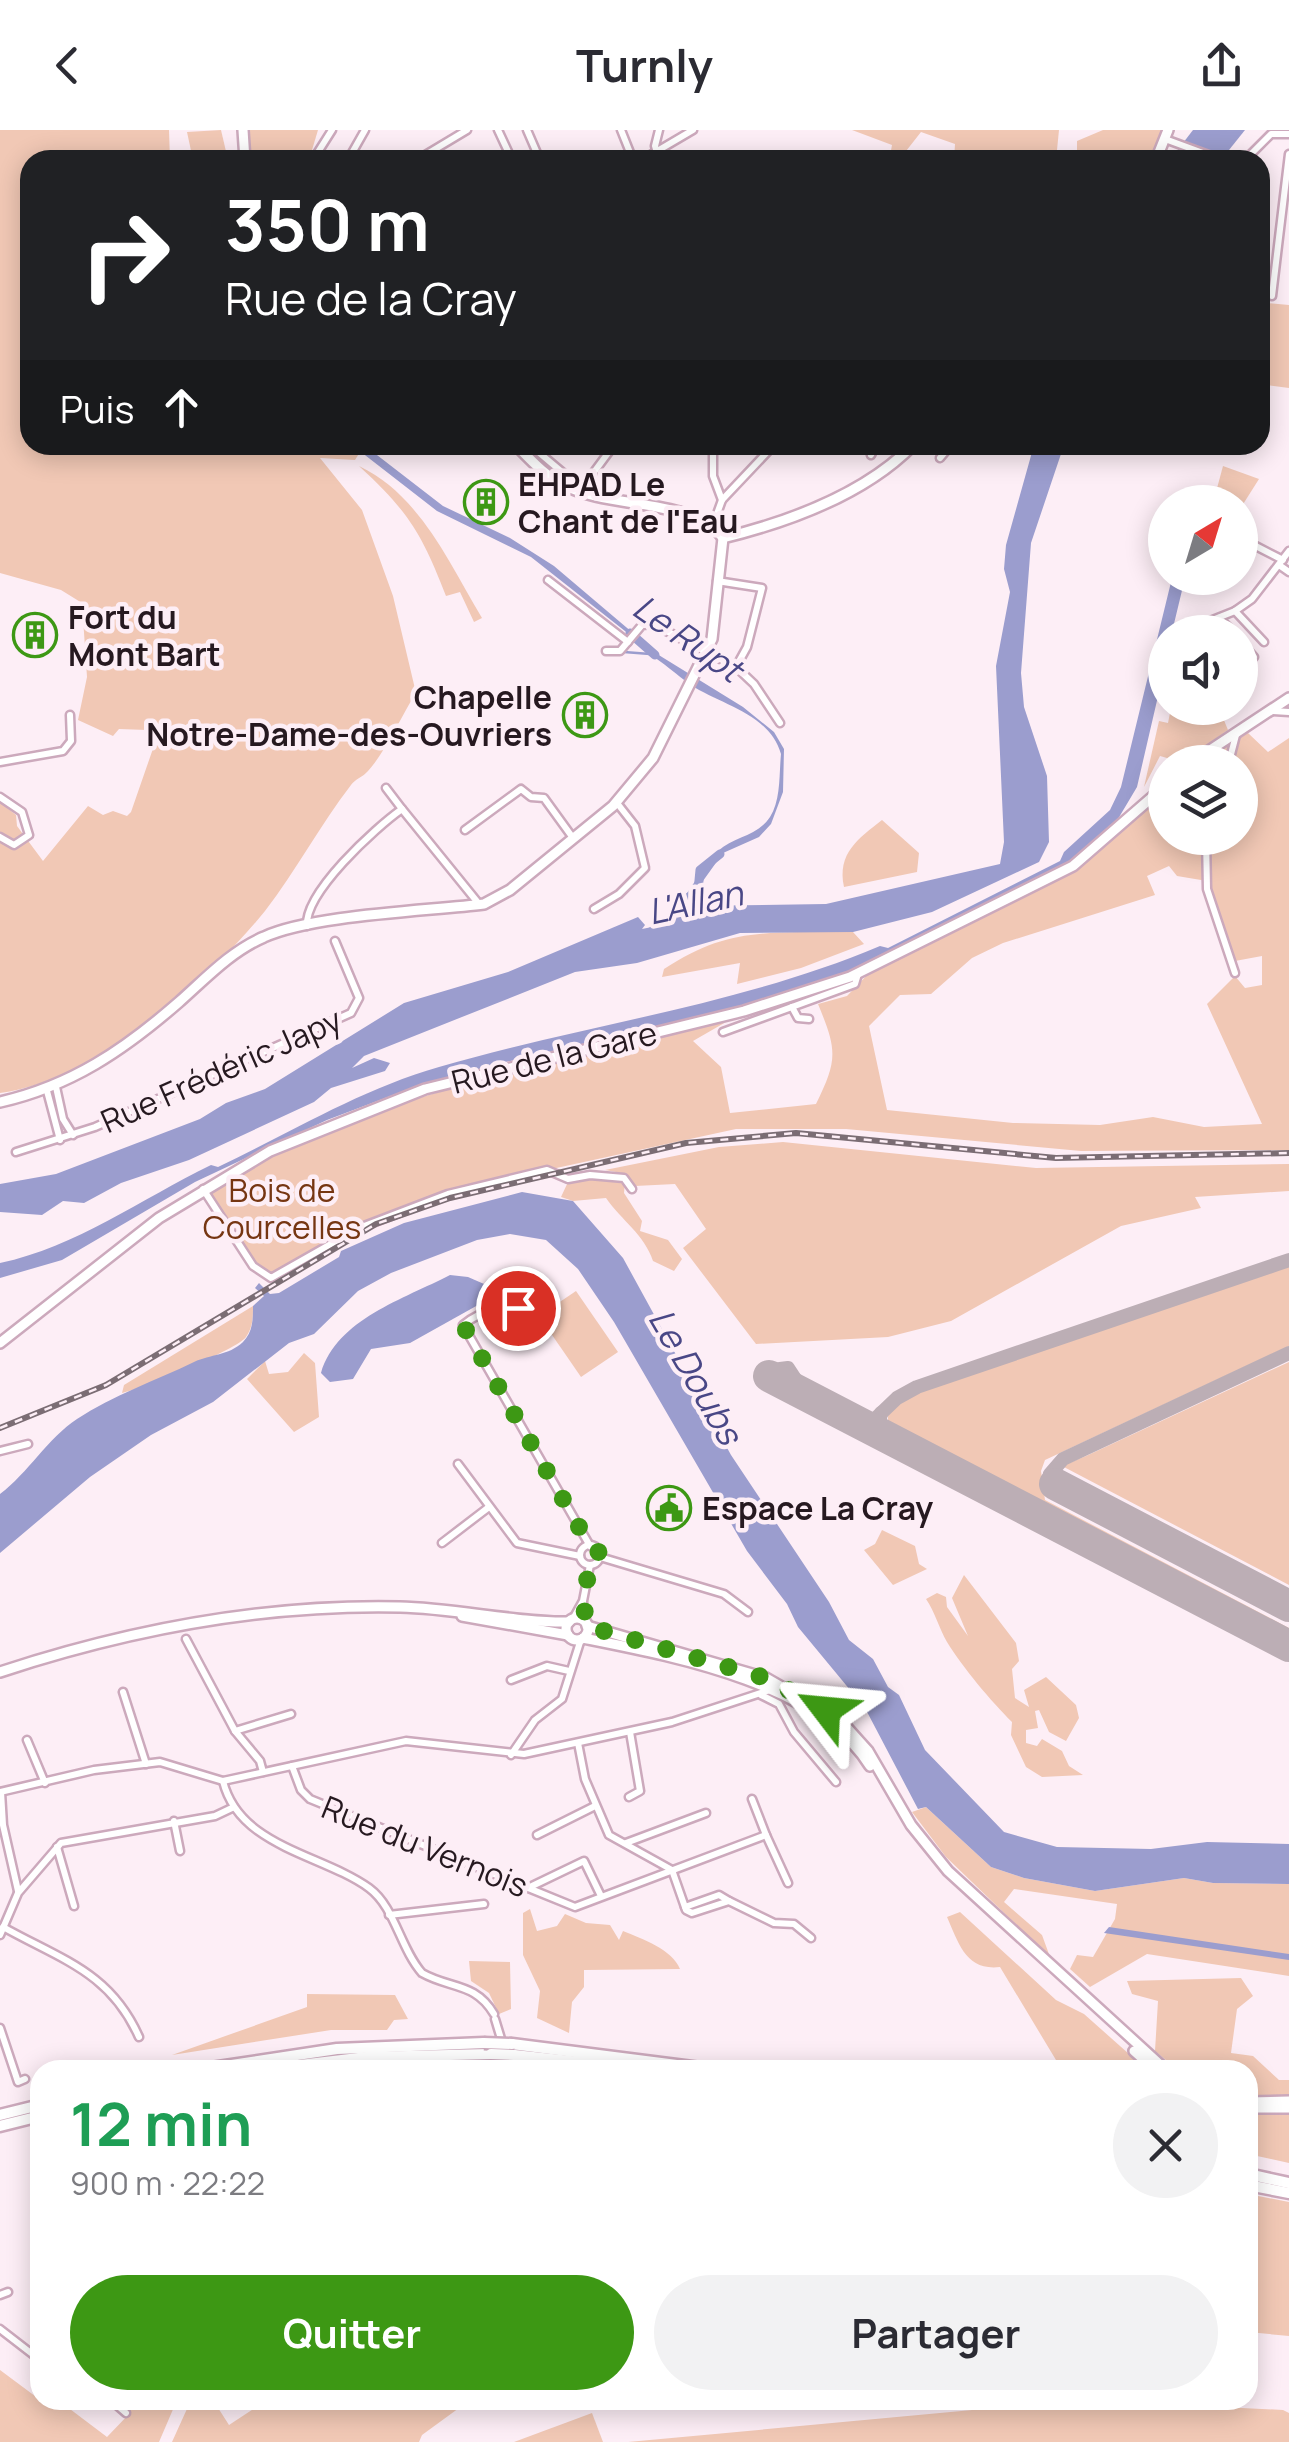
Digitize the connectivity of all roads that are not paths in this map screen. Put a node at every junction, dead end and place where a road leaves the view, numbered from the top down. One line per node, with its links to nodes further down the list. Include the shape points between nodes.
1 (467, 130): 5 (street)
2 (693, 130): 6 (street)
3 (1287, 133): 8 (street, via 1271,134)
4 (1169, 137): 7 (street)
5 (434, 150)
6 (658, 150)
7 (1199, 150)
8 (1255, 150)
9 (1289, 154): 10 (street)
10 (1287, 206): 11 (street)
11 (1272, 296)
12 (526, 455): 20 (main road)
13 (538, 455): 20 (street)
14 (606, 455): 20 (street)
15 (712, 455): 21 (street)
16 (765, 455): 21 (street)
17 (901, 455): 23 (main road, via 870,480 760,529)
18 (943, 455): 19 (street)
19 (940, 458)
20 (577, 490): 22 (main road)
21 (722, 500): 22 (street)
22 (713, 525): 23 (main road)
23 (723, 538): 29 (main road)
24 (1258, 549): 26 (street)
25 (1289, 551): 26 (street)
26 (1281, 563): 27 (street); 30 (street)
27 (1289, 572)
28 (548, 580): 32 (street)
29 (717, 581): 34 (main road); 36 (street, via 762,588)
30 (1235, 611): 31 (street); 33 (street)
31 (1226, 615)
32 (632, 638): 34 (street, via 642,625 653,624); 35 (street, via 616,652)
33 (1264, 642)
34 (708, 649): 36 (street); 49 (main road, via 653,758)
35 (606, 651)
36 (736, 667): 41 (street)
37 (1289, 698): 39 (main road)
38 (1289, 712): 39 (street)
39 (1276, 713): 42 (main road)
40 (70, 716): 45 (street, via 63,751)
41 (780, 723)
42 (1236, 735): 43 (main road); 44 (street)
43 (1220, 745)
44 (1233, 745)
45 (0, 762)
46 (386, 788): 50 (street)
47 (0, 797): 52 (street, via 22,812 29,835 14,846)
48 (1148, 802): 60 (main road, Rue de la Gare, via 1073,866)
49 (617, 803): 53 (main road); 56 (street, via 634,826 645,868)
50 (402, 809): 55 (street); 57 (street, via 322,886 308,909)
51 (465, 830): 53 (street, via 521,788 544,798)
52 (0, 837)
53 (574, 839): 55 (main road, via 510,890)
54 (1206, 855): 59 (street, via 1207,889)
55 (479, 904): 57 (main road)
56 (594, 909)
57 (307, 926): 64 (main road, via 238,950 133,1041)
58 (335, 941): 66 (street, Rue Frédéric Japy, via 358,998 351,1013)
59 (1235, 973)
60 (807, 997): 61 (street); 69 (main road, Rue de la Gare, via 425,1089 270,1151)
61 (792, 1008): 62 (street, via 798,1018); 63 (street)
62 (809, 1019)
63 (724, 1032)
64 (51, 1089): 65 (main road); 66 (street, Rue Frédéric Japy); 67 (street, Rue Frédéric Japy)
65 (0, 1102)
66 (73, 1135): 67 (street, Rue Frédéric Japy)
67 (60, 1140): 68 (street, Rue Frédéric Japy)
68 (16, 1152)
69 (203, 1188): 70 (street, via 253,1266 271,1278 359,1228 475,1187 550,1170 568,1179 624,1178); 72 (main road, Rue de la Gare)
70 (632, 1189)
71 (529, 1314): 78 (street, via 503,1309 463,1325)
72 (0, 1343)
73 (28, 1444): 74 (street)
74 (0, 1451)
75 (458, 1464): 76 (street)
76 (489, 1507): 77 (street); 79 (street, via 522,1546)
77 (442, 1543)
78 (590, 1546): 79 (street); 80 (street)
79 (580, 1556): 81 (street)
80 (600, 1556): 81 (street); 82 (street, via 724,1594)
81 (590, 1565): 84 (street)
82 (748, 1612)
83 (244, 1616): 84 (main road, via 398,1607); 85 (main road, via 416,1611); 88 (main road, via 126,1636)
84 (578, 1622): 85 (main road); 85 (main road); 92 (main road, via 724,1664)
85 (576, 1638): 87 (street); 90 (main road, via 721,1672)
86 (186, 1639): 94 (street)
87 (569, 1671): 89 (street, via 547,1666); 98 (street, via 562,1700 535,1720)
88 (0, 1672)
89 (511, 1680)
90 (764, 1690): 92 (street, via 767,1682); 95 (street); 103 (street); 136 (main road, via 819,1715 850,1741 930,1860)
91 (123, 1692): 99 (street)
92 (798, 1695): 137 (main road, via 852,1732 948,1872)
93 (291, 1714): 94 (street)
94 (235, 1731): 101 (street)
95 (630, 1732): 97 (street); 106 (street, via 640,1791)
96 (27, 1740): 104 (street)
97 (578, 1743): 98 (street); 109 (street)
98 (511, 1755): 100 (street, via 406,1741)
99 (146, 1764): 102 (street, via 166,1762); 104 (street)
100 (292, 1766): 101 (street); 119 (street, Rue du Vernois, via 310,1799)
101 (263, 1772): 102 (street)
102 (222, 1781): 108 (street)
103 (836, 1782)
104 (46, 1783): 105 (street)
105 (0, 1792): 120 (street)
106 (630, 1797)
107 (752, 1799): 112 (street)
108 (234, 1806): 111 (street); 124 (street, via 290,1852 368,1887)
109 (594, 1806): 113 (street); 114 (street, via 610,1835)
110 (706, 1813): 114 (street)
111 (174, 1821): 115 (street); 116 (street)
112 (766, 1835): 117 (street); 118 (street)
113 (537, 1836)
114 (625, 1844): 117 (street)
115 (57, 1847): 120 (street); 123 (street)
116 (180, 1851)
117 (672, 1870): 121 (street); 127 (street, via 685,1906 719,1896 774,1923 794,1924)
118 (788, 1883)
119 (529, 1888): 121 (street, Rue du Vernois, via 575,1908); 121 (street, via 584,1861)
120 (18, 1893): 125 (street)
121 (601, 1896)
122 (484, 1904): 124 (street)
123 (74, 1906)
124 (389, 1915): 131 (street, via 422,1973 485,1999)
125 (4, 1916): 126 (street)
126 (2, 1931): 129 (street, via 106,1986 124,2004)
127 (811, 1938)
128 (0, 2028): 138 (street, via 18,2082)
129 (139, 2037)
130 (488, 2048): 131 (highway, bridge); 132 (highway, via 338,2049); 133 (highway)
131 (512, 2055): 134 (highway); 135 (highway)
132 (265, 2060)
133 (342, 2060)
134 (559, 2060)
135 (580, 2060)
136 (1145, 2060)
137 (1155, 2060)
138 (25, 2079)
139 (1289, 2104): 140 (main road)
140 (1258, 2105)
141 (30, 2108): 142 (highway)
142 (0, 2115)
143 (30, 2118): 144 (highway)
144 (0, 2126)
145 (1258, 2177): 146 (highway)
146 (1289, 2182)
147 (1258, 2187): 148 (highway)
148 (1289, 2193)
149 (0, 2329): 150 (street)
150 (30, 2352)
151 (123, 2410): 152 (street)
152 (126, 2413)

